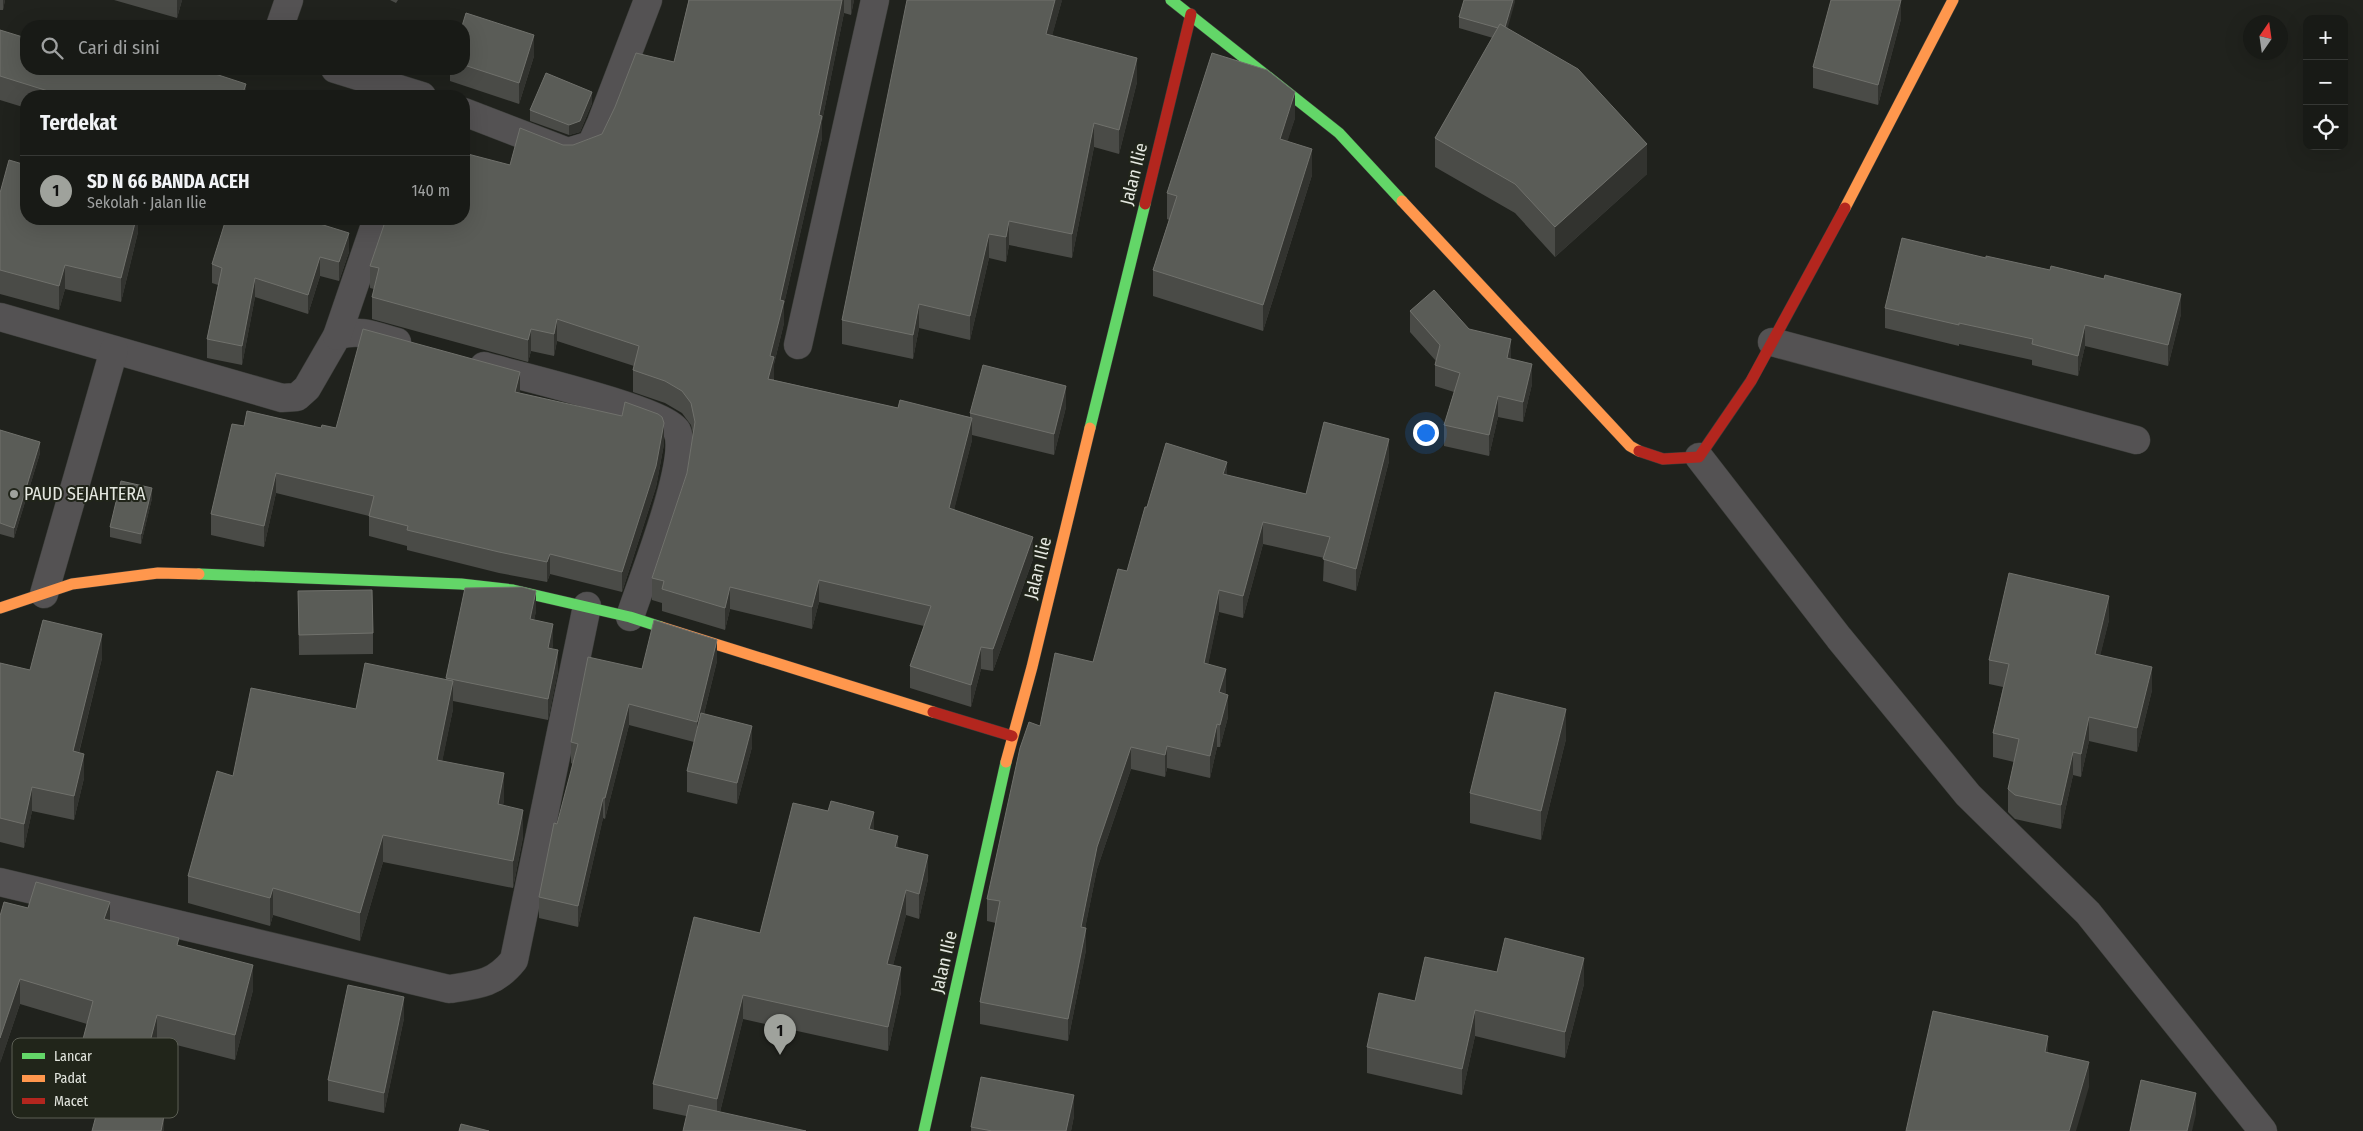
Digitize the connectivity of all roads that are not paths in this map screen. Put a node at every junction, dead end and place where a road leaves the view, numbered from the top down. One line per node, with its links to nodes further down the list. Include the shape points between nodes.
1 (289, 0): 7 (street)
2 (648, 0): 10 (street, via 590,145 568,152)
3 (875, 0): 15 (street)
4 (1171, 0): 6 (street)
5 (1953, 0): 14 (street, via 1856,189)
6 (1191, 14): 20 (street, via 1339,133 1630,446 1657,460); 25 (street, Jalan Ilie, via 1032,667)
7 (282, 20)
8 (354, 75): 9 (street)
9 (401, 90)
10 (470, 114)
11 (375, 225): 13 (street)
12 (0, 318): 17 (street)
13 (337, 336): 16 (street, via 361,332); 17 (street, via 307,388 297,397 282,398)
14 (1772, 342): 19 (street); 20 (street, via 1751,381)
15 (798, 345)
16 (417, 348)
17 (114, 350): 21 (street)
18 (464, 361): 24 (street, via 624,405 666,421 676,430 680,451 674,486)
19 (2136, 440)
20 (1699, 457): 27 (street, via 1839,638 1968,795 2088,913)
21 (44, 594): 22 (street, via 72,584 158,573 461,584 513,590); 23 (street)
22 (587, 606): 24 (street); 26 (street, via 514,960 505,972 484,984 449,989)
23 (0, 608)
24 (630, 616): 25 (street)
25 (1012, 736): 28 (street, Jalan Ilie)
26 (0, 882)
27 (2256, 1128)
28 (924, 1131)

